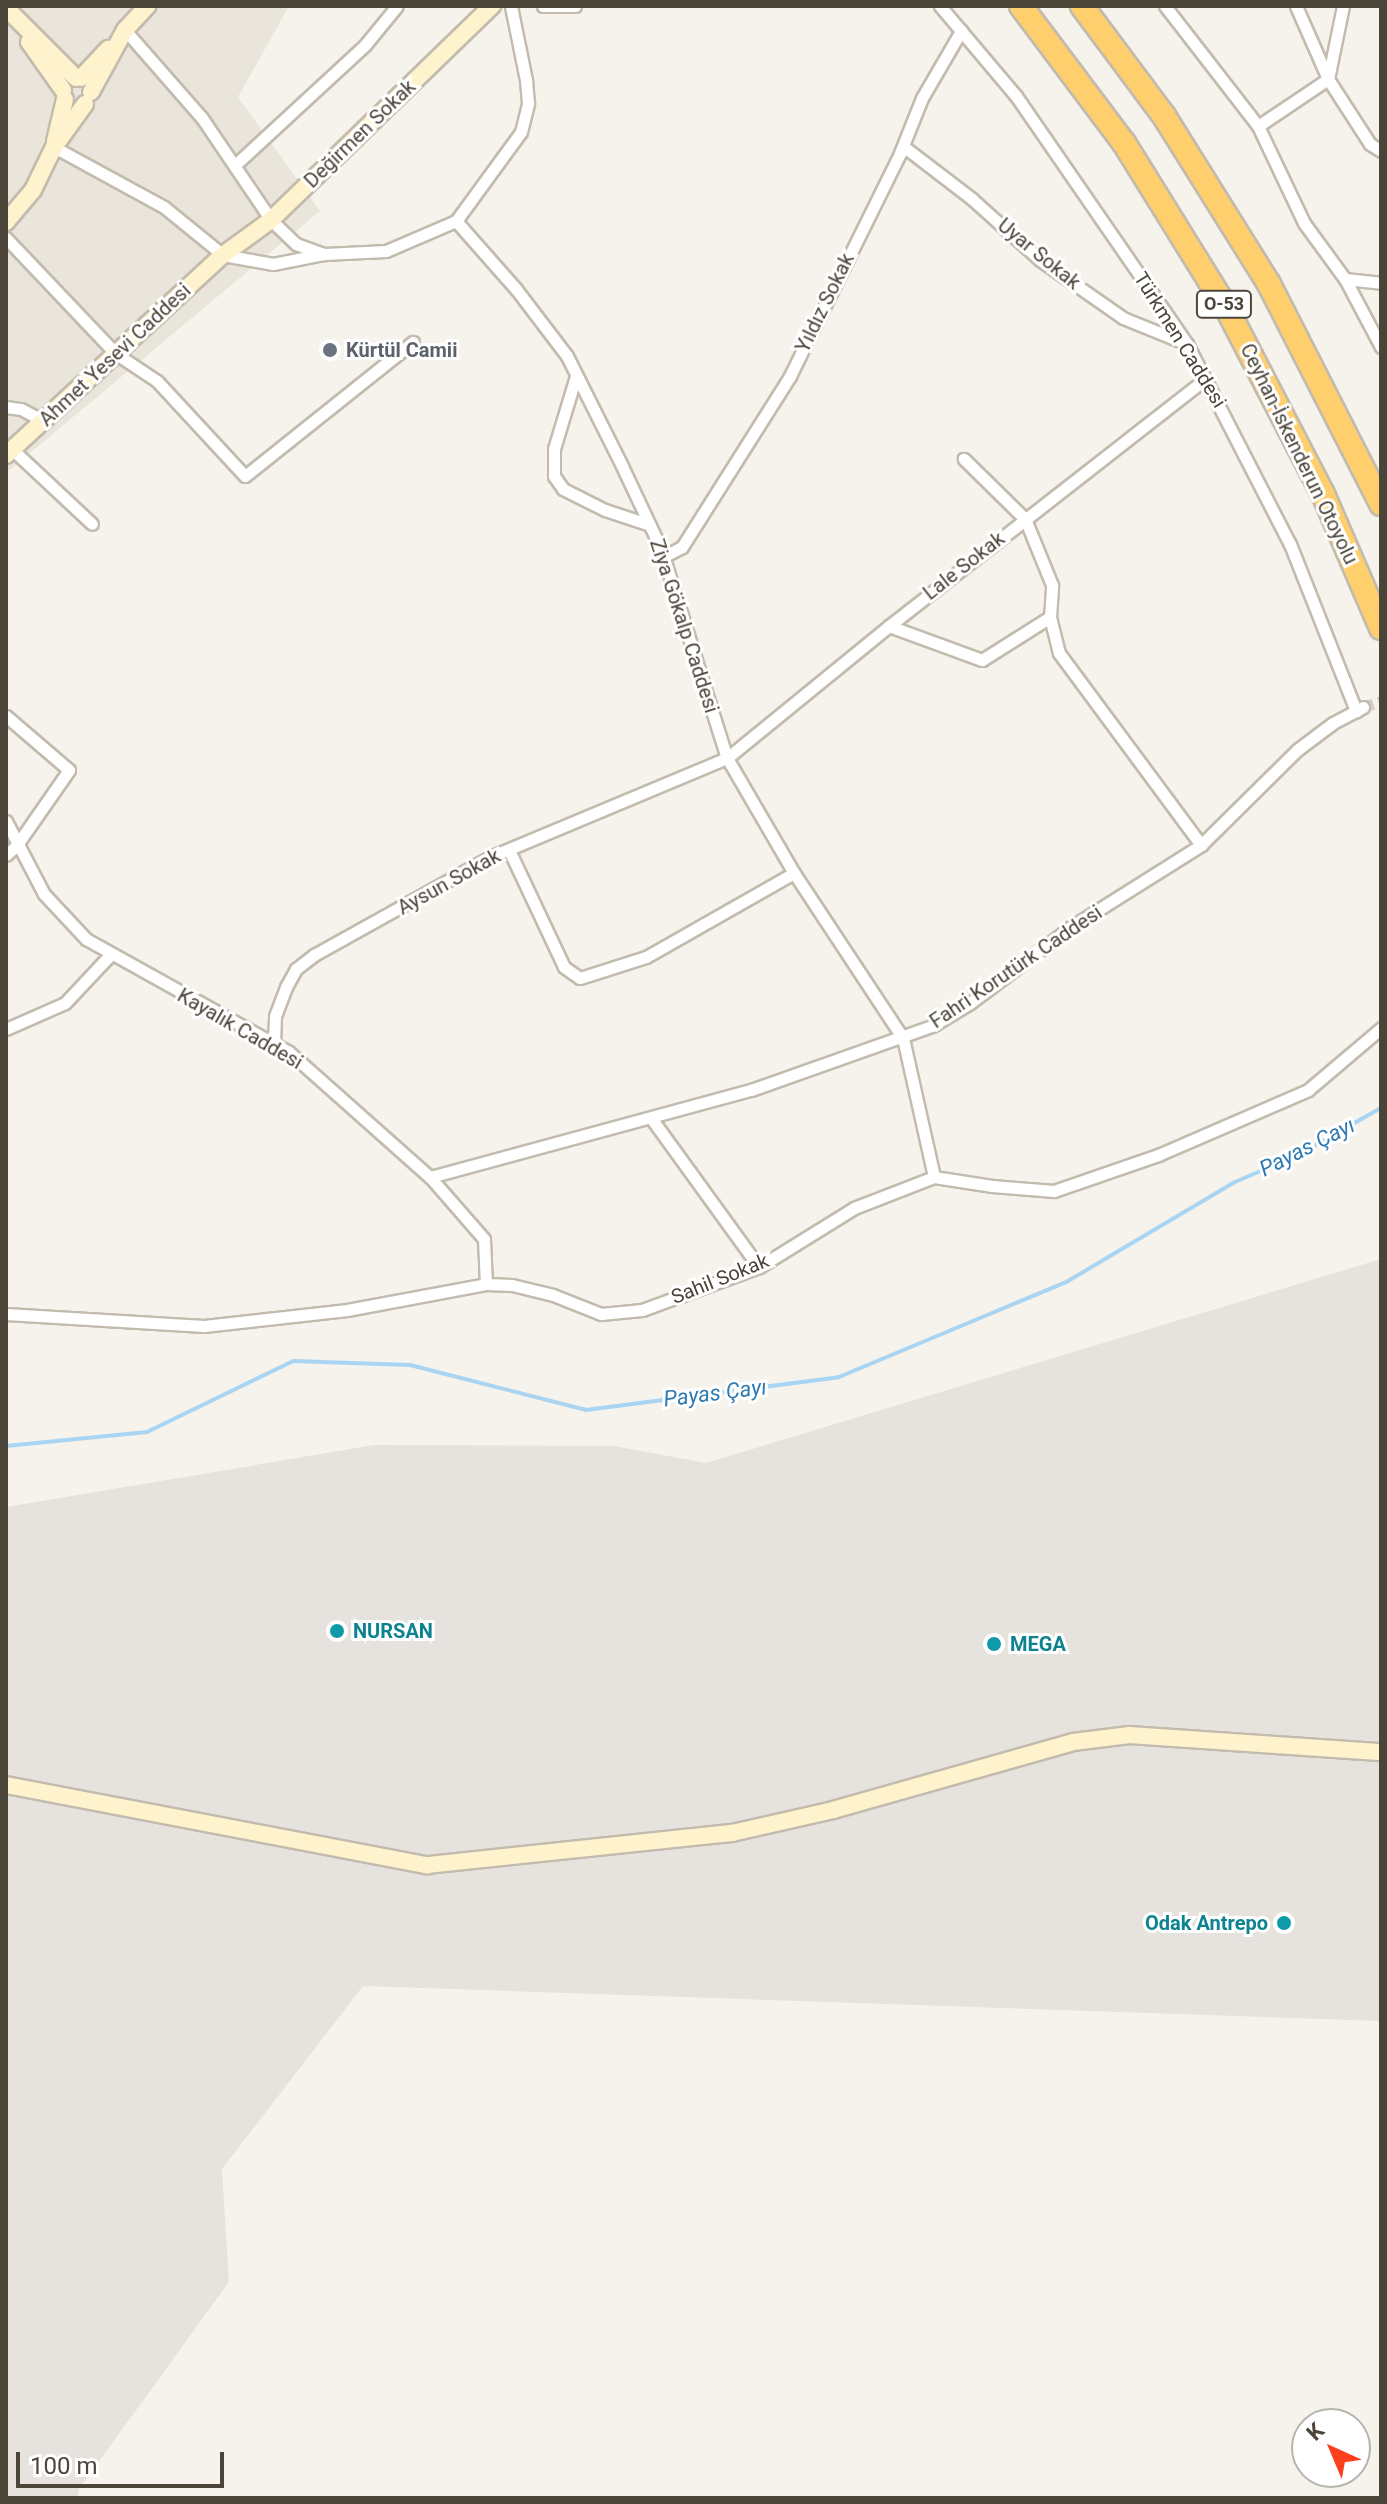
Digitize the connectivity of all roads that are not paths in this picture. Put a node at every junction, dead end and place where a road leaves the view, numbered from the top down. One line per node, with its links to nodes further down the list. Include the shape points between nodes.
1 (147, 6): 14 (street)
2 (397, 6): 24 (street, via 365,45)
3 (492, 6): 25 (street, Değirmen Sokak)
4 (511, 6): 26 (street, via 528,103 521,132)
5 (543, 6): 6 (street)
6 (575, 6)
7 (940, 6): 15 (street, Türkmen Caddesi)
8 (1021, 6): 50 (highway, Ceyhan-İskenderun Otoyolu / O-53, via 1124,143 1227,309 1323,494)
9 (1082, 6): 43 (highway, O-53, via 1164,116 1269,284)
10 (1165, 6): 20 (street)
11 (1296, 6): 17 (street)
12 (1343, 6): 17 (street)
13 (6, 9): 16 (street); 18 (street)
14 (125, 30): 16 (street); 19 (street); 24 (street, via 202,118)
15 (961, 31): 21 (street, Yıldız Sokak, via 922,98); 34 (street, Türkmen Caddesi, via 1016,96)
16 (79, 78): 18 (street, via 68,82); 19 (street, via 89,84)
17 (1328, 79): 20 (street); 23 (street, via 1370,144)
18 (64, 94): 19 (street, via 71,105); 22 (street)
19 (88, 98): 22 (street)
20 (1258, 126): 31 (street, via 1304,223)
21 (903, 146): 34 (street, Uyar Sokak, via 1040,260 1123,318); 47 (street, Yıldız Sokak, via 790,376 682,547)
22 (54, 147): 27 (street, via 33,190); 30 (street, via 164,207)
23 (1381, 151)
24 (235, 165): 25 (street)
25 (271, 220): 29 (street, via 296,244); 30 (street, Değirmen Sokak)
26 (456, 221): 29 (street, via 386,251); 37 (street, Ziya Gökalp Caddesi, via 543,324)
27 (6, 222)
28 (6, 238): 36 (street)
29 (324, 254): 30 (street, via 273,264)
30 (223, 255): 36 (street, Ahmet Yesevi Caddesi)
31 (1345, 279): 32 (street); 35 (street)
32 (1381, 283)
33 (413, 342): 36 (street, via 245,476 157,381)
34 (1187, 344): 38 (street, Türkmen Caddesi)
35 (1381, 347)
36 (115, 353): 40 (street, Ahmet Yesevi Caddesi)
37 (576, 376): 46 (street, Ziya Gökalp Caddesi); 46 (street, via 554,449 554,476 563,489)
38 (1205, 379): 44 (street, Lale Sokak); 51 (street, Türkmen Caddesi, via 1290,544)
39 (6, 407): 40 (street)
40 (45, 422): 41 (street, Ahmet Yesevi Caddesi)
41 (9, 453): 45 (street)
42 (964, 459): 44 (street)
43 (1381, 504)
44 (1025, 519): 48 (street, via 1052,585); 49 (street, Lale Sokak)
45 (92, 524)
46 (650, 525): 47 (street, Ziya Gökalp Caddesi)
47 (663, 557): 53 (street, Ziya Gökalp Caddesi)
48 (1050, 617): 49 (street, via 982,660); 55 (street, via 1059,653)
49 (889, 626): 53 (street, Lale Sokak)
50 (1381, 628)
51 (1359, 709): 55 (street, Fahri Korutürk Caddesi, via 1297,750)
52 (6, 716): 56 (street, via 69,770)
53 (727, 758): 57 (street, Aysun Sokak); 59 (street, Ziya Gökalp Caddesi)
54 (6, 821): 56 (street, Kayalık Caddesi)
55 (1201, 845): 63 (street, Fahri Korutürk Caddesi, via 1071,927 970,1003)
56 (16, 846): 58 (street); 60 (street, Kayalık Caddesi, via 44,894 86,939)
57 (509, 850): 59 (street, via 564,967 580,978 646,957); 64 (street, Aysun Sokak, via 341,939 296,969 275,1016)
58 (6, 855)
59 (794, 873): 63 (street, Ziya Gökalp Caddesi)
60 (110, 955): 62 (street, via 65,1003); 64 (street, Kayalık Caddesi)
61 (1381, 1028): 67 (street, via 1308,1090 1092,1179 1054,1191)
62 (6, 1029)
63 (903, 1038): 65 (street, Fahri Korutürk Caddesi); 67 (street)
64 (274, 1045): 66 (street, Kayalık Caddesi, via 343,1097)
65 (651, 1118): 66 (street, Fahri Korutürk Caddesi); 68 (street)
66 (430, 1177): 69 (street, Kayalık Caddesi, via 484,1239)
67 (934, 1177): 68 (street, Sahil Sokak, via 854,1208)
68 (759, 1267): 69 (street, Sahil Sokak, via 642,1310 601,1314 553,1295)
69 (486, 1284): 70 (street, Sahil Sokak, via 347,1310 204,1326)
70 (6, 1314)
71 (1381, 1752): 72 (street, via 1130,1735 1073,1742 732,1833 427,1865)
72 (6, 1785)

